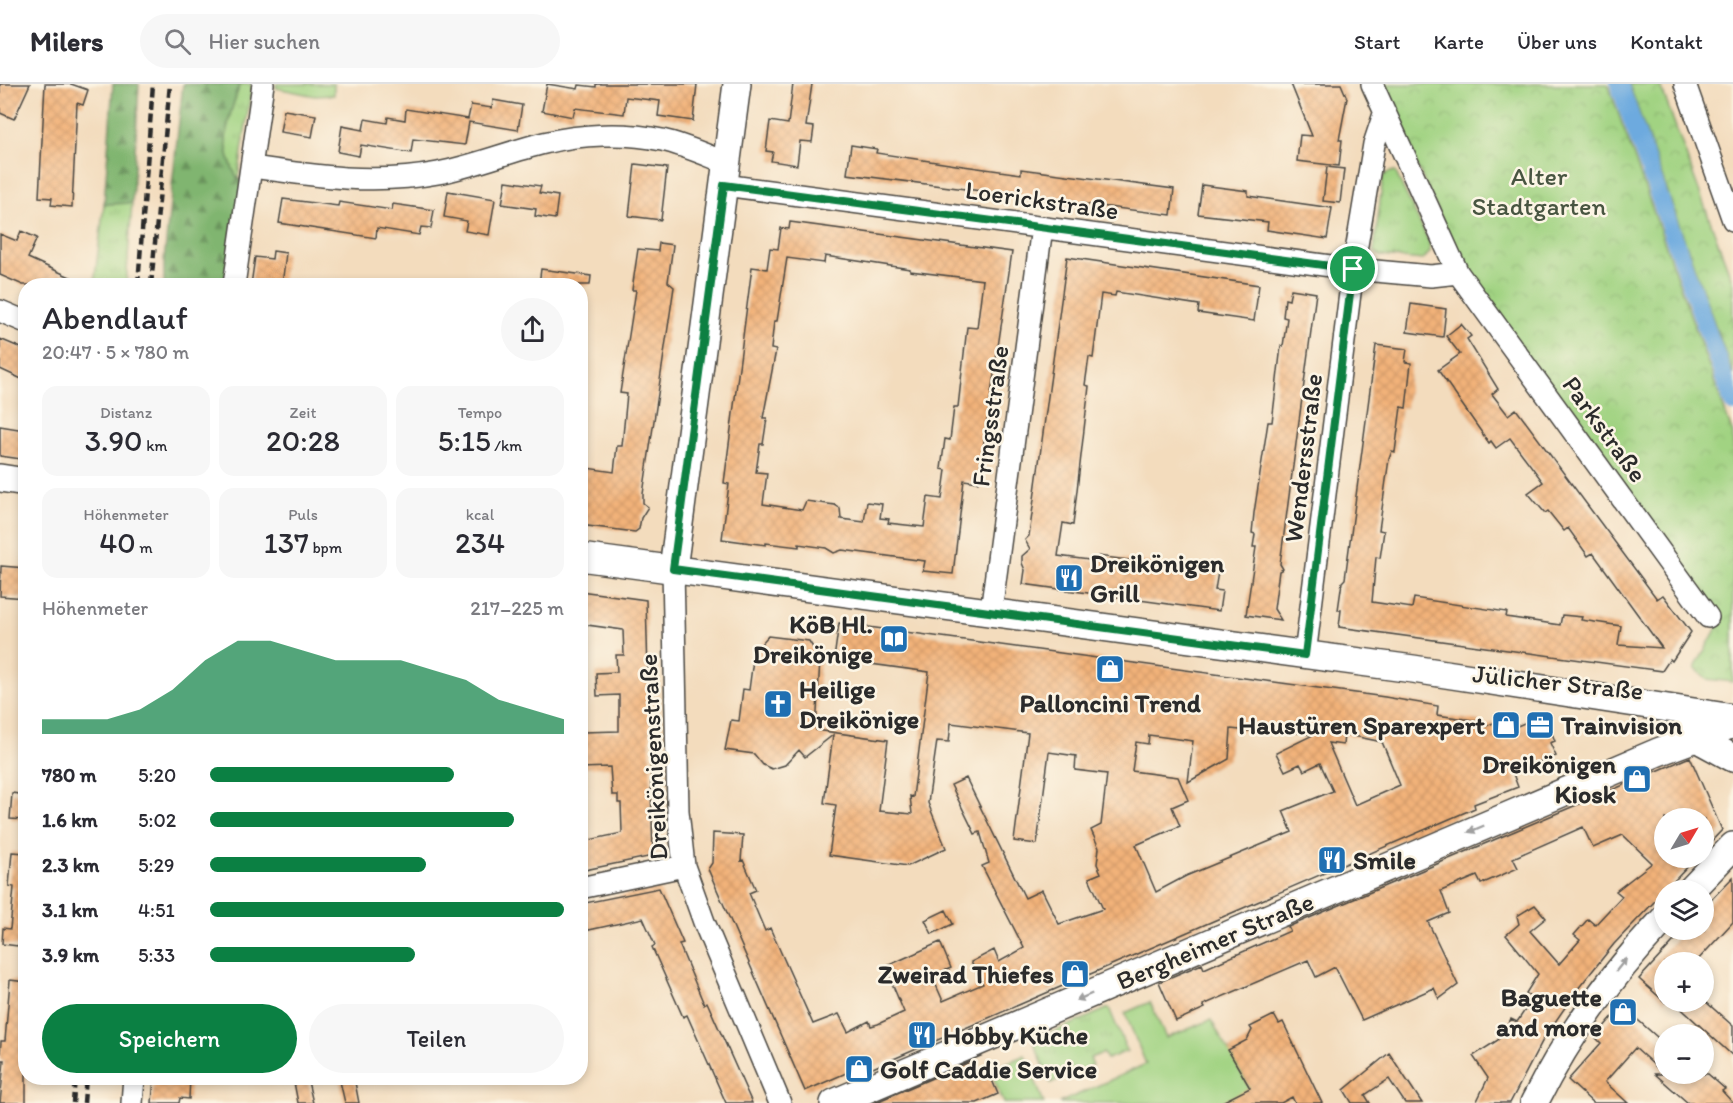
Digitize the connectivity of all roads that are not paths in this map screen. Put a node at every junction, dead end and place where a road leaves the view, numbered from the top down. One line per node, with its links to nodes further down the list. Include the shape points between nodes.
1 (263, 84): 6 (street)
2 (737, 84): 7 (main road)
3 (1372, 84): 5 (street, Parkstraße)
4 (1685, 84): 8 (street)
5 (1384, 114): 10 (street, Wendersstraße, via 1374,144); 11 (street, Parkstraße)
6 (252, 167): 7 (street, Loerickstraße, via 358,180 400,178 485,162 544,143 606,135 664,140); 12 (street)
7 (726, 174): 9 (street, Loerickstraße); 18 (main road)
8 (1732, 212)
9 (1042, 227): 10 (street, Loerickstraße); 19 (street, Fringsstraße)
10 (1353, 269): 11 (street, Loerickstraße, via 1431,276); 21 (street, Wendersstraße)
11 (1458, 273): 20 (street, Parkstraße)
12 (235, 278)
13 (0, 311): 14 (street)
14 (18, 319)
15 (0, 478): 16 (main road)
16 (18, 481)
17 (588, 558): 18 (main road, Jülicher Straße)
18 (673, 569): 19 (main road, Jülicher Straße); 29 (street, Dreikönigenstraße, via 678,811)
19 (991, 612): 21 (main road, Jülicher Straße)
20 (1708, 617)
21 (1305, 655): 22 (main road, Jülicher Straße)
22 (1413, 669): 23 (main road, Jülicher Straße); 24 (main road, Jülicher Straße, via 1517,673)
23 (1534, 689): 24 (main road, Jülicher Straße, via 1653,708); 25 (main road, via 1547,700 1650,717)
24 (1728, 709): 25 (main road, Bergheimer Straße)
25 (1696, 738): 26 (main road); 27 (main road); 36 (main road, Bergheimer Straße, one-way to 36)
26 (1733, 739)
27 (1733, 758)
28 (1733, 846): 30 (main road)
29 (684, 866): 31 (street); 35 (street, Dreikönigenstraße)
30 (1701, 880)
31 (588, 886)
32 (1654, 931): 37 (main road, one-way to 32, via 1600,992)
33 (133, 1085): 34 (street)
34 (132, 1103)
35 (780, 1103)
36 (834, 1103)
37 (1534, 1103)

